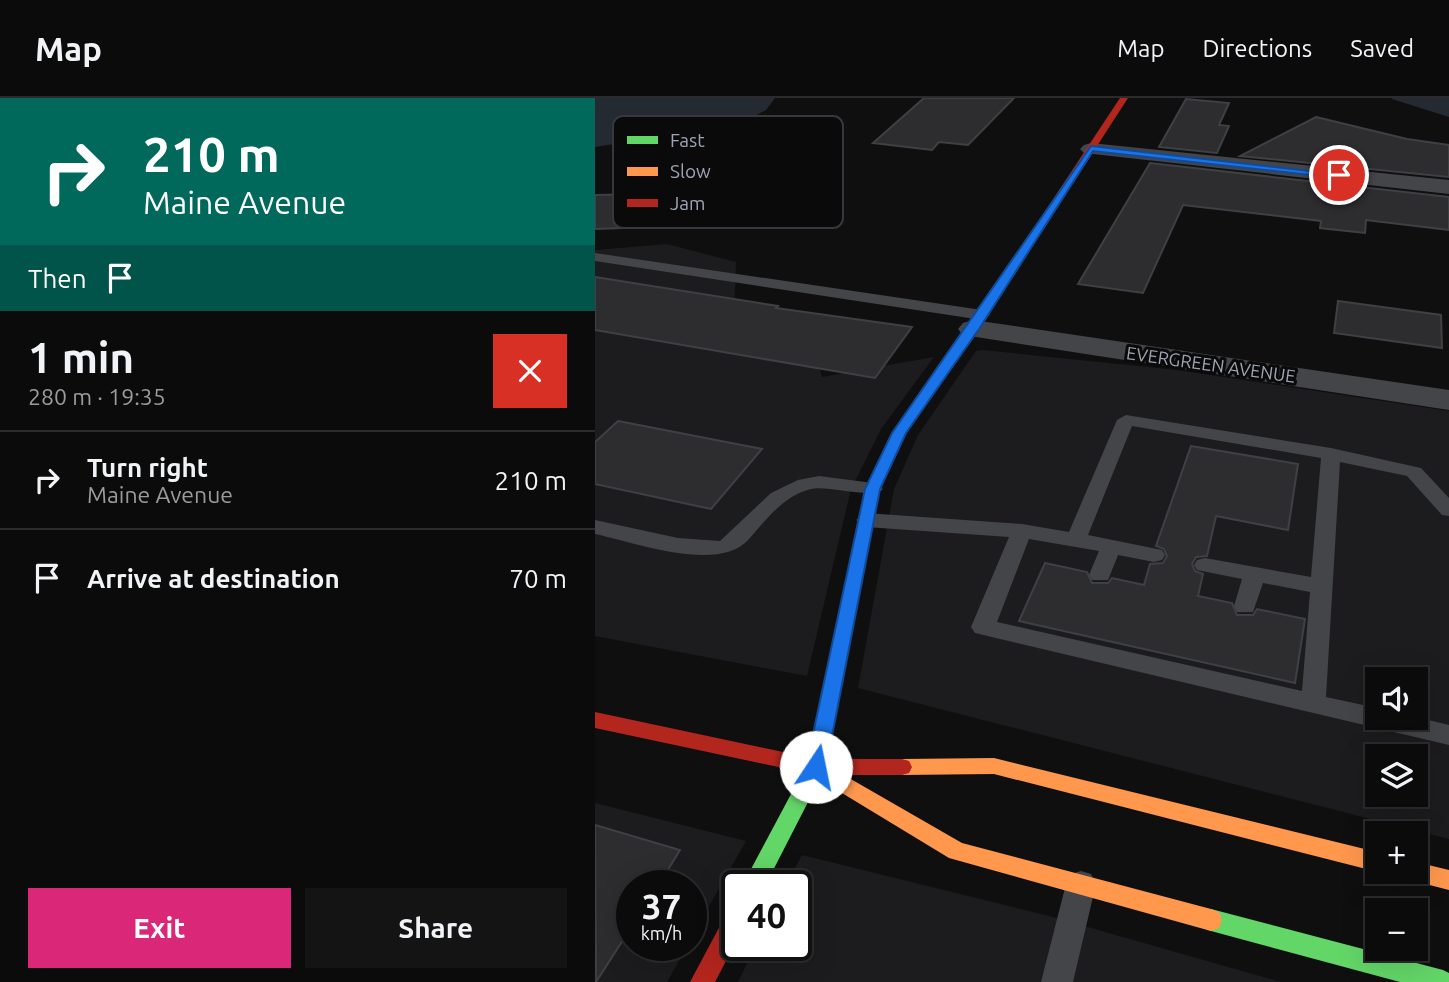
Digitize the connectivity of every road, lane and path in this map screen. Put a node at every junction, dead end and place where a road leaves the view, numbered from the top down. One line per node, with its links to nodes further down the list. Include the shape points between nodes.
1 (1124, 98): 2 (street)
2 (1091, 149): 3 (street); 5 (street)
3 (1449, 187)
4 (595, 257): 5 (lane)
5 (977, 322): 6 (street, EVERGREEN AVENUE); 8 (street, via 899,433)
6 (1449, 400)
7 (1331, 454): 9 (lane, via 1414,472); 13 (lane, via 1126,420); 19 (lane)
8 (873, 489): 10 (street); 11 (lane, via 834,480 798,484 772,503 737,540 722,548)
9 (1449, 510)
10 (866, 520): 12 (lane); 24 (street)
11 (595, 527)
12 (1022, 531): 13 (lane); 21 (lane, via 983,627 1072,640 1228,676)
13 (1076, 540): 14 (lane)
14 (1111, 547): 15 (lane); 18 (lane)
15 (1154, 555)
16 (1205, 565): 17 (lane)
17 (1254, 574): 19 (lane); 20 (lane)
18 (1100, 575)
19 (1321, 586): 21 (lane)
20 (1245, 606)
21 (1313, 703): 23 (lane)
22 (595, 720): 24 (street)
23 (1449, 735)
24 (816, 767): 25 (street, via 994,766); 26 (street); 29 (street, via 957,851)
25 (1365, 859)
26 (761, 870)
27 (1428, 875): 28 (street)
28 (1449, 880)
29 (1081, 884): 32 (lane); 33 (street)
30 (721, 947): 31 (street)
31 (702, 982)
32 (1057, 982)
33 (1443, 982)

